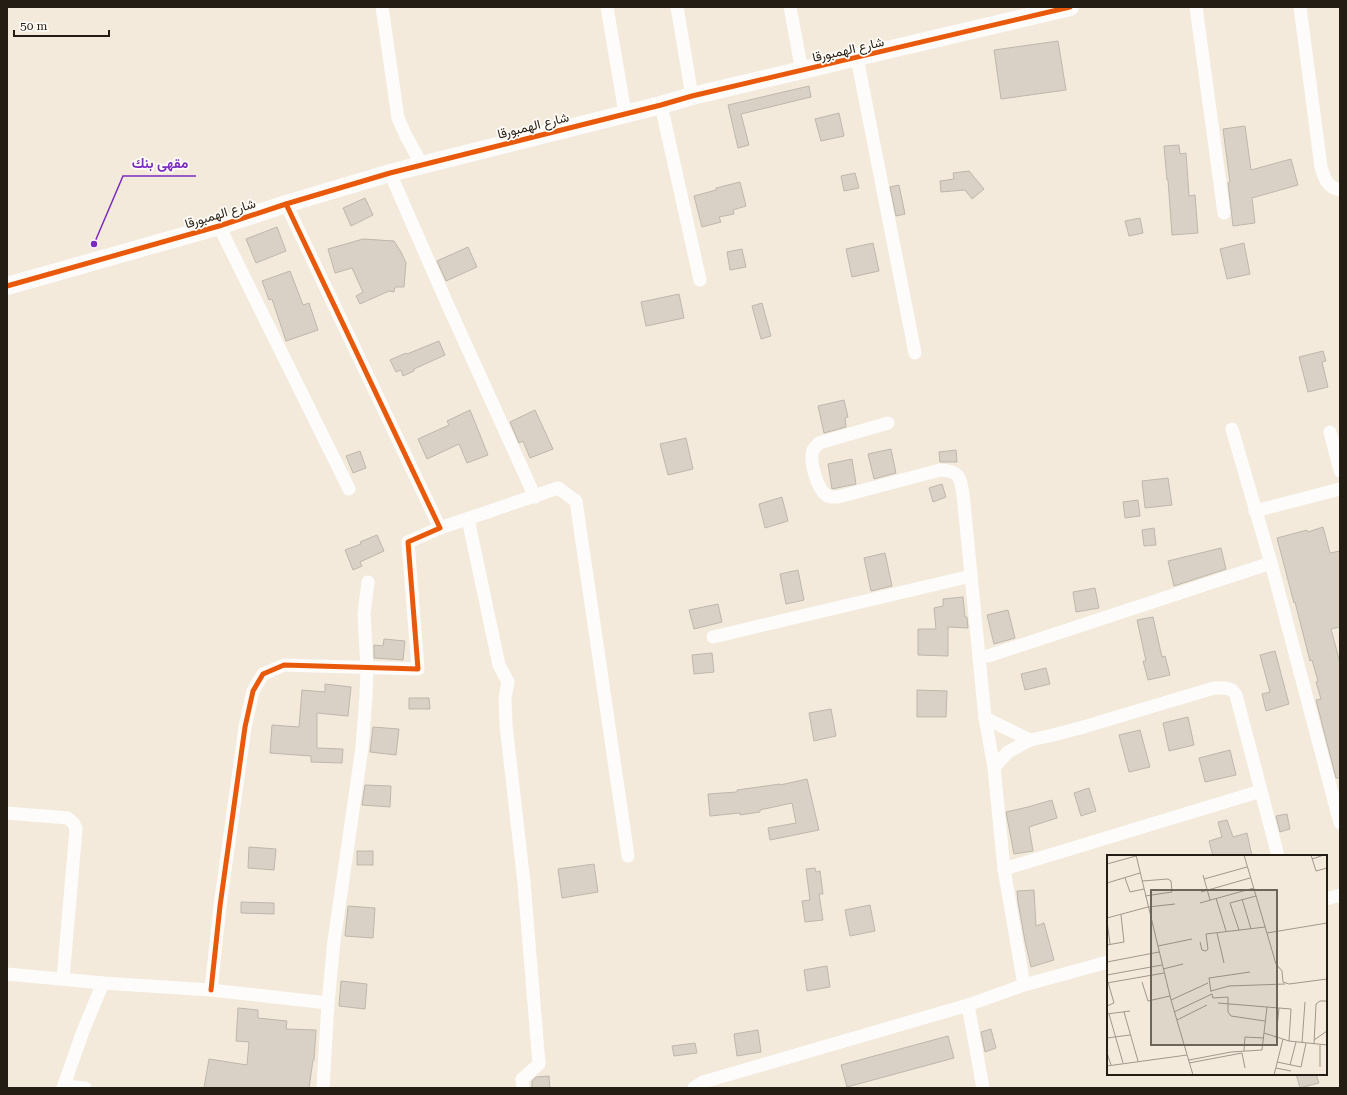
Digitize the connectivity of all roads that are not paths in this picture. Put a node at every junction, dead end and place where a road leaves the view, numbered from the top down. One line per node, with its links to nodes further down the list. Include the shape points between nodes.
1 (382, 7): 13 (street, via 398,118)
2 (607, 7): 12 (street)
3 (678, 7): 10 (street)
4 (790, 7): 9 (street)
5 (1070, 7): 8 (street, شارع الهمبورقا)
6 (1196, 7): 17 (street)
7 (1300, 7): 15 (street, via 1321,167 1324,179 1332,188)
8 (857, 58): 9 (street, شارع الهمبورقا); 21 (street)
9 (802, 71): 10 (street, شارع الهمبورقا)
10 (692, 96): 11 (street, شارع الهمبورقا)
11 (661, 105): 12 (street, شارع الهمبورقا); 19 (street)
12 (625, 113): 13 (street, شارع الهمبورقا)
13 (422, 165): 14 (street, شارع الهمبورقا)
14 (390, 174): 16 (street, شارع الهمبورقا); 28 (street)
15 (1340, 190)
16 (286, 204): 18 (street, شارع الهمبورقا); 31 (street)
17 (1224, 214)
18 (219, 226): 20 (street, شارع الهمبورقا); 26 (street)
19 (700, 280)
20 (7, 286)
21 (914, 353)
22 (888, 423): 33 (street, via 819,443 812,456 820,487 825,495 838,497 940,470 956,473 960,478 963,494)
23 (1232, 429): 29 (street)
24 (1330, 432): 25 (street)
25 (1340, 471)
26 (349, 489)
27 (1340, 489): 29 (street)
28 (535, 497): 30 (street); 45 (street, via 558,488 576,501)
29 (1255, 511): 32 (street)
30 (468, 519): 31 (street); 60 (street, via 500,665 508,682 505,698 506,725 524,882 540,1064 522,1079)
31 (440, 528): 37 (street, via 408,542 418,669)
32 (1270, 563): 36 (street); 43 (street)
33 (971, 576): 35 (street); 38 (street)
34 (368, 582): 37 (street, via 364,614)
35 (713, 637)
36 (988, 656)
37 (367, 668): 54 (street, via 284,665 263,674 253,691 245,727); 55 (street, via 362,748 334,941)
38 (985, 718): 39 (street); 40 (street)
39 (1030, 740): 40 (street, via 1008,752); 41 (street, via 1080,728 1214,688 1225,688 1232,690 1236,695)
40 (994, 766): 46 (street)
41 (1261, 791): 44 (street); 46 (street)
42 (7, 813): 51 (street, via 68,818 76,829)
43 (1340, 823)
44 (1278, 855)
45 (628, 856)
46 (1004, 869): 53 (street)
47 (1340, 895): 48 (street)
48 (1327, 899)
49 (1107, 962): 53 (street)
50 (7, 974): 51 (street)
51 (63, 979): 52 (street)
52 (103, 983): 54 (street); 57 (street)
53 (1024, 986): 56 (street)
54 (211, 990): 55 (street)
55 (328, 1003): 59 (street)
56 (968, 1005): 61 (street, via 703,1082); 62 (street)
57 (64, 1087): 58 (street)
58 (85, 1088)
59 (323, 1088)
60 (523, 1088)
61 (694, 1088)
62 (983, 1088)

